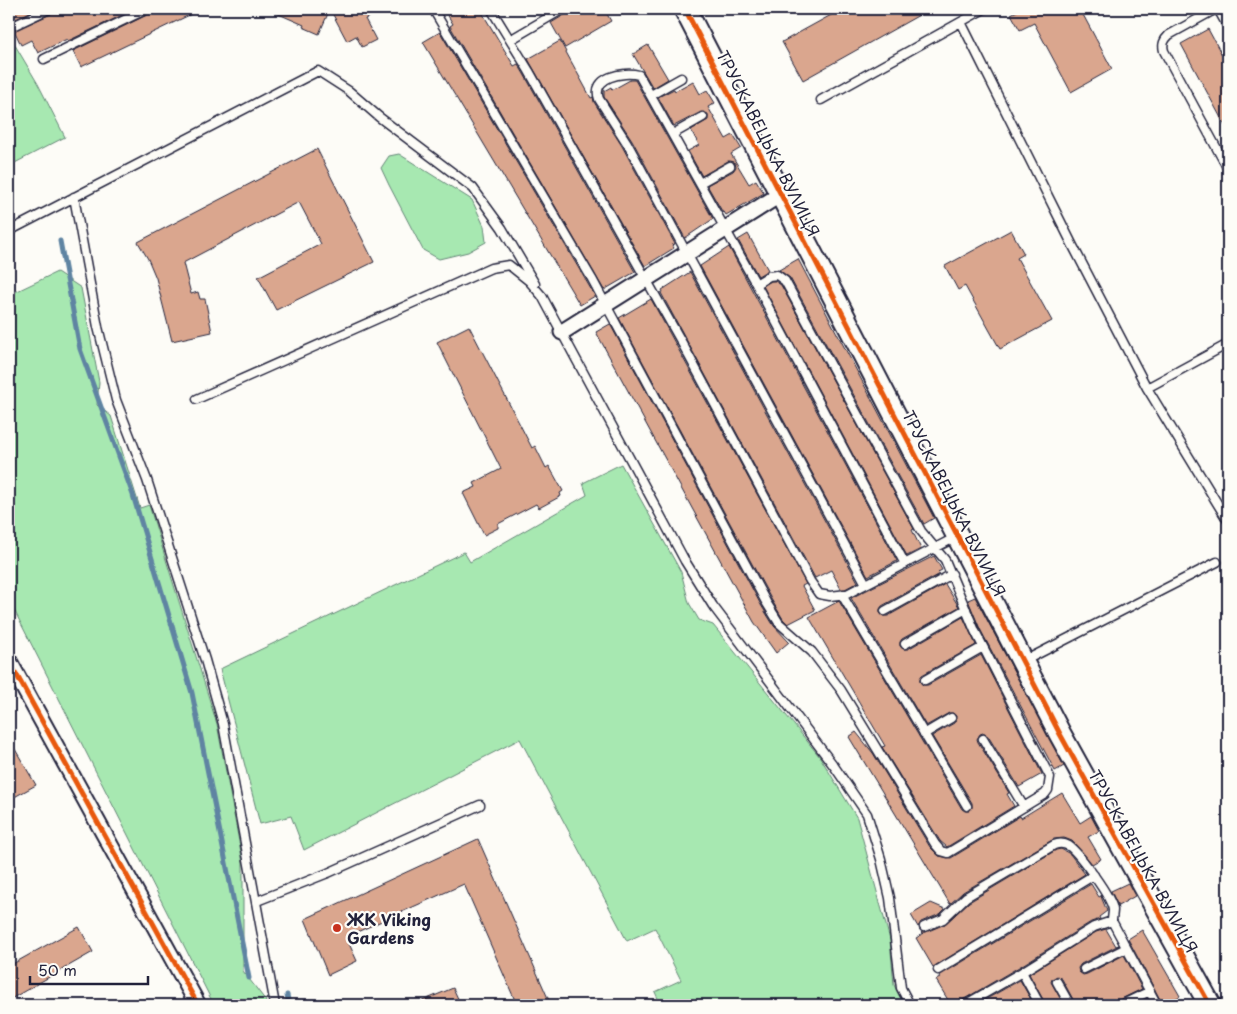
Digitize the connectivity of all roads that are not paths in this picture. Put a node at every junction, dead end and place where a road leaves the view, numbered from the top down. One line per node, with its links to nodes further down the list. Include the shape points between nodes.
1 (48, 9): 10 (lane)
2 (148, 9): 13 (lane)
3 (433, 9): 30 (lane)
4 (491, 9): 12 (lane)
5 (563, 9): 12 (lane)
6 (685, 9): 22 (street, ТРУСКАВЕЦЬКА ВУЛИЦЯ)
7 (984, 9): 9 (lane)
8 (1217, 9): 11 (lane); 20 (lane, via 1169,35 1163,45)
9 (961, 22): 16 (lane); 33 (lane)
10 (14, 25)
11 (1228, 27)
12 (510, 40): 27 (lane)
13 (44, 59)
14 (681, 78): 15 (lane)
15 (651, 95): 18 (lane); 26 (lane, via 639,75 631,73 612,76 598,86 597,92)
16 (821, 100)
17 (703, 117): 18 (lane)
18 (673, 134): 21 (lane)
19 (730, 166): 21 (lane)
20 (1228, 170)
21 (700, 183): 24 (lane)
22 (781, 194): 24 (street); 36 (street, ТРУСКАВЕЦЬКА ВУЛИЦЯ)
23 (74, 197): 25 (lane); 29 (lane, via 318,71 349,91 473,188 502,228); 57 (lane, via 98,327 116,400 147,480 206,660 223,724)
24 (726, 229): 26 (street); 28 (lane)
25 (9, 231)
26 (687, 253): 27 (street); 41 (lane)
27 (646, 279): 30 (street); 42 (lane, via 818,594)
28 (756, 284): 37 (lane, via 777,275 785,281 921,531); 39 (lane)
29 (542, 296): 31 (lane); 34 (lane, via 509,265 491,268)
30 (606, 304): 31 (street); 55 (lane, via 766,602 779,623 812,652 841,690 935,844 941,851 948,852)
31 (562, 332): 69 (lane, via 699,584 867,814 890,898 901,988)
32 (1228, 344): 33 (lane)
33 (1147, 388): 35 (lane)
34 (197, 399)
35 (1228, 521)
36 (957, 536): 37 (lane); 48 (street, ТРУСКАВЕЦЬКА ВУЛИЦЯ)
37 (935, 548): 39 (lane); 40 (lane)
38 (1217, 562): 48 (lane)
39 (905, 564): 41 (lane)
40 (952, 574): 43 (lane); 44 (lane)
41 (866, 584): 42 (lane)
42 (842, 595): 51 (lane)
43 (966, 609): 45 (lane); 46 (lane)
44 (885, 611)
45 (904, 644)
46 (983, 647): 49 (lane); 55 (lane, via 1050,777 1045,794)
47 (9, 661): 67 (street)
48 (1022, 662): 75 (street, ТРУСКАВЕЦЬКА ВУЛИЦЯ)
49 (925, 680)
50 (951, 718): 51 (lane)
51 (924, 734): 54 (lane)
52 (983, 739): 55 (lane)
53 (480, 805): 57 (lane, via 328,873)
54 (967, 806)
55 (1024, 807)
56 (1094, 875): 58 (lane, via 1113,909); 59 (lane, via 1074,850 1060,843 966,897 942,919); 62 (lane)
57 (256, 901): 68 (lane)
58 (1112, 921): 60 (lane); 63 (lane, via 1094,927)
59 (924, 927)
60 (1126, 948): 61 (lane); 65 (lane)
61 (1084, 969)
62 (938, 970)
63 (1022, 972): 66 (lane); 71 (lane)
64 (1057, 982): 72 (lane)
65 (1150, 991): 73 (lane); 74 (lane)
66 (976, 1002): 70 (lane)
67 (198, 1005)
68 (275, 1005)
69 (910, 1005)
70 (965, 1005)
71 (1040, 1005)
72 (1070, 1005)
73 (1121, 1005)
74 (1158, 1005)
75 (1210, 1005)

